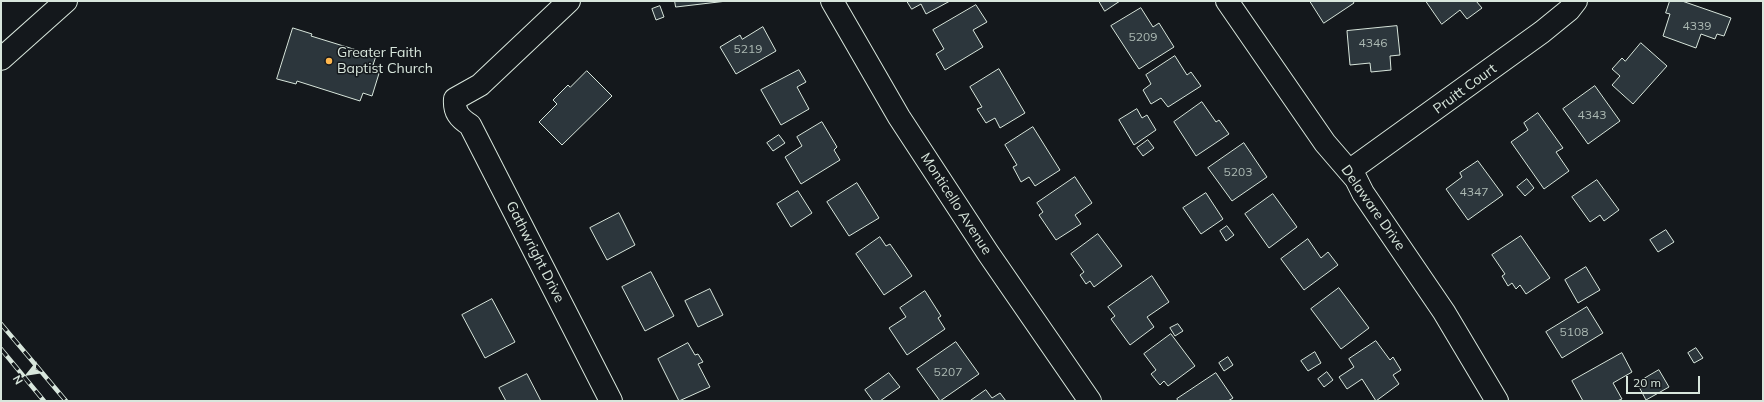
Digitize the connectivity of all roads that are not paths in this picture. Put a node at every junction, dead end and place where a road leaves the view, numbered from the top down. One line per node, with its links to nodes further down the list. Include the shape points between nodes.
1 (66, 1): 6 (street)
2 (569, 1): 8 (street, Gathwright Drive, via 480,85 455,100 454,107 459,118 470,125)
3 (832, 1): 9 (street, Monticello Avenue, via 899,117 988,253)
4 (1227, 1): 7 (street, Delaware Drive, via 1325,143)
5 (1576, 1): 7 (street, Pruitt Court, via 1542,32)
6 (1, 59)
7 (1349, 171): 10 (street, Delaware Drive, via 1444,312)
8 (611, 401)
9 (1090, 401)
10 (1497, 401)

